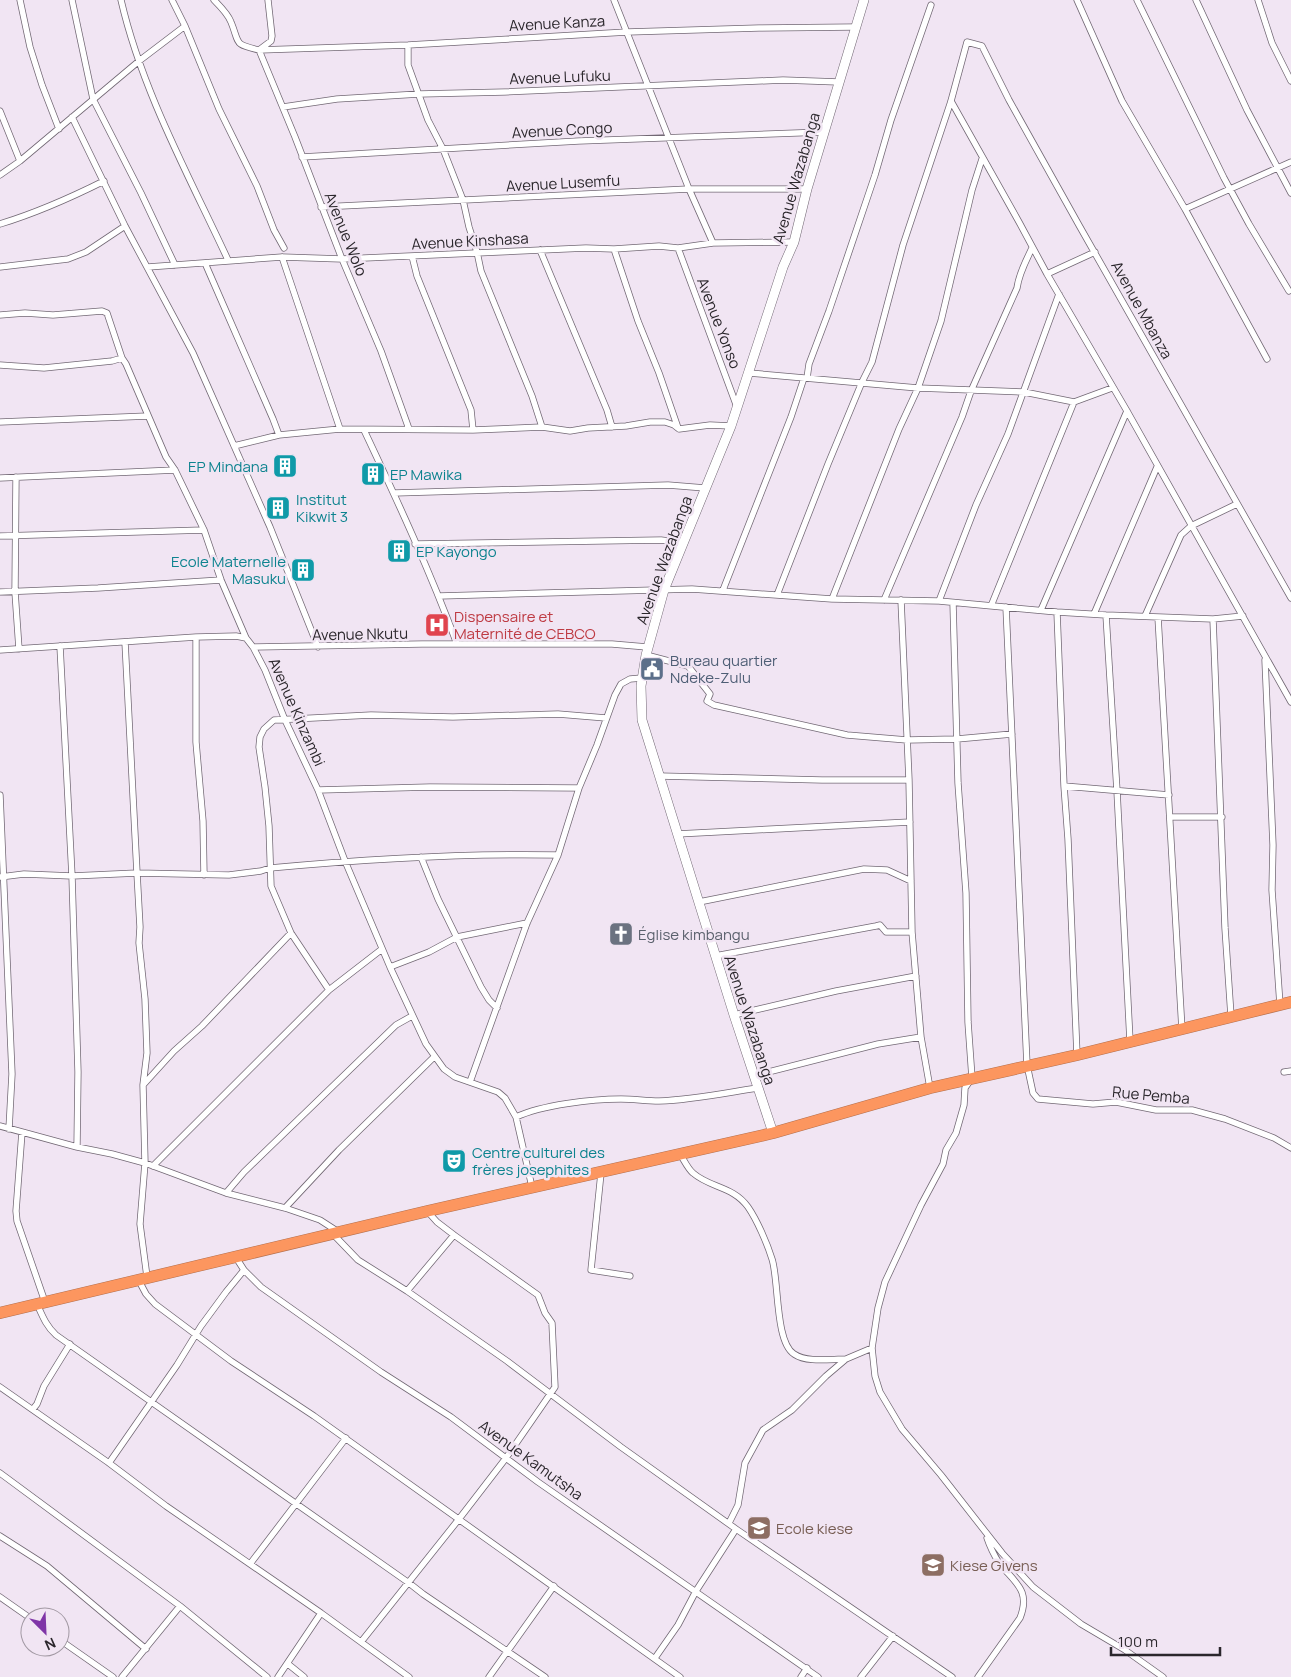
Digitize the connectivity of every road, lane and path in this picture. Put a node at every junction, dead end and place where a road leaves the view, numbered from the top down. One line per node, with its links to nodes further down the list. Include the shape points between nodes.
1 (20, 0): 29 (street, via 30,47)
2 (72, 0): 24 (street)
3 (120, 0): 19 (street)
4 (172, 0): 14 (street)
5 (214, 0): 18 (street, via 228,18 236,40 242,46)
6 (268, 0): 18 (street, via 272,36 271,41)
7 (614, 0): 16 (street)
8 (864, 0): 15 (main road, Avenue Wazabanga)
9 (1077, 0): 46 (street, via 1122,101)
10 (1137, 0): 40 (street)
11 (1196, 0): 37 (street)
12 (1258, 0): 20 (street, via 1272,43)
13 (931, 5): 74 (street)
14 (185, 26): 19 (street); 51 (street)
15 (855, 27): 16 (street, Avenue Kanza); 21 (main road, Avenue Wazabanga)
16 (627, 32): 17 (street, Avenue Kanza); 22 (street)
17 (408, 44): 18 (street, Avenue Kanza); 23 (street, via 408,65)
18 (259, 50): 26 (street, Avenue Wolo)
19 (139, 61): 24 (street); 61 (street, via 158,110)
20 (1291, 81)
21 (839, 82): 22 (street, Avenue Lufuku, via 783,80); 30 (main road, Avenue Wazabanga)
22 (649, 86): 23 (street, Avenue Lufuku); 31 (street)
23 (419, 94): 26 (street, Avenue Lufuku, via 337,99); 32 (street)
24 (93, 99): 28 (street); 63 (street)
25 (950, 101): 34 (street); 57 (street, Avenue Mbanza, via 967,42 982,46); 75 (street, via 903,245 872,362)
26 (283, 107): 33 (street, Avenue Wolo)
27 (0, 111): 35 (street)
28 (72, 116): 29 (street); 39 (street)
29 (59, 129): 35 (street)
30 (824, 132): 31 (street, Avenue Congo); 42 (main road, Avenue Wazabanga)
31 (670, 137): 32 (street, Avenue Congo); 41 (street)
32 (443, 149): 33 (street, Avenue Congo); 44 (street)
33 (302, 157): 45 (street, Avenue Wolo)
34 (982, 159): 53 (street); 76 (street, via 942,321)
35 (20, 161): 38 (street)
36 (1291, 162): 37 (street)
37 (1276, 167): 40 (street); 43 (street)
38 (0, 176)
39 (104, 181): 47 (street, via 33,214); 48 (street)
40 (1230, 188): 46 (street); 67 (street)
41 (689, 189): 42 (street, Avenue Lusemfu); 44 (street, Avenue Lusemfu); 50 (street)
42 (807, 189): 49 (main road, Avenue Wazabanga)
43 (1291, 193)
44 (464, 200): 45 (street, Avenue Lusemfu); 56 (street)
45 (321, 207): 60 (street, Avenue Wolo)
46 (1185, 209): 71 (street)
47 (0, 224)
48 (125, 226): 64 (street, via 86,252 68,259); 65 (street)
49 (794, 242): 50 (street, Avenue Kinshasa); 73 (main road, Avenue Wazabanga)
50 (712, 243): 52 (street, Avenue Kinshasa)
51 (284, 248)
52 (678, 248): 54 (street, Avenue Kinshasa); 81 (street, Avenue Yonso)
53 (1032, 248): 66 (street); 78 (street)
54 (614, 249): 55 (street, Avenue Kinshasa); 90 (street)
55 (540, 250): 56 (street, Avenue Kinshasa); 87 (street)
56 (477, 252): 58 (street, Avenue Kinshasa); 85 (street, via 481,271)
57 (1094, 252): 66 (street); 101 (street, Avenue Mbanza)
58 (412, 256): 60 (street, Avenue Kinshasa); 92 (street, via 471,410)
59 (282, 257): 60 (street, Avenue Kinshasa); 61 (street, Avenue Kinshasa); 88 (street)
60 (342, 259): 89 (street, Avenue Wolo, via 381,351)
61 (228, 260): 62 (street, Avenue Kinshasa)
62 (205, 263): 63 (street, Avenue Kinshasa); 93 (street)
63 (175, 265): 65 (street, Avenue Kinshasa)
64 (0, 267)
65 (148, 267): 94 (street, via 193,353)
66 (1047, 274): 68 (street)
67 (1289, 291)
68 (1059, 294): 77 (street); 79 (street)
69 (0, 315): 70 (street, Avenue Kinzambi, via 102,311 107,313)
70 (122, 358): 72 (street, via 44,368); 83 (street, Avenue Kinzambi)
71 (1267, 359)
72 (0, 365)
73 (749, 374): 74 (street); 81 (main road, Avenue Wazabanga)
74 (805, 378): 75 (street); 110 (street)
75 (862, 382): 76 (street); 113 (street)
76 (918, 388): 78 (street); 116 (street, via 898,429)
77 (1112, 388): 80 (street); 82 (street)
78 (971, 391): 79 (street); 117 (street)
79 (1024, 392): 80 (street); 119 (street)
80 (1074, 402): 121 (street)
81 (737, 406): 86 (main road, Avenue Wazabanga)
82 (1127, 411): 95 (street); 123 (street)
83 (148, 416): 84 (street); 96 (street, Avenue Kinzambi, via 166,458)
84 (0, 422)
85 (542, 426): 87 (street, via 570,431); 92 (street)
86 (731, 426): 90 (street); 99 (main road, Avenue Wazabanga)
87 (612, 427): 90 (street, via 665,422)
88 (340, 429): 91 (street); 93 (street)
89 (409, 429): 91 (street); 92 (street)
90 (678, 429)
91 (364, 430): 100 (street)
92 (473, 430)
93 (278, 435): 94 (street)
94 (234, 446): 136 (street)
95 (1157, 467): 102 (street); 125 (street)
96 (175, 470): 97 (street); 103 (street, Avenue Kinzambi)
97 (16, 477): 98 (street); 104 (street)
98 (0, 478)
99 (705, 488): 100 (street, via 668,484); 106 (main road, Avenue Wazabanga)
100 (394, 493): 107 (street)
101 (1237, 504): 102 (street); 115 (street, Avenue Mbanza)
102 (1191, 526): 127 (street, via 1181,535); 128 (street)
103 (204, 530): 104 (street); 108 (street, Avenue Kinzambi)
104 (17, 535): 105 (street); 112 (street)
105 (0, 536)
106 (683, 543): 107 (street, via 642,540); 109 (main road, Avenue Wazabanga)
107 (416, 544): 114 (street)
108 (221, 580): 112 (street); 132 (street, Avenue Kinzambi)
109 (664, 590): 110 (street); 114 (street); 140 (main road, Avenue Wazabanga)
110 (723, 590): 113 (street)
111 (0, 592): 112 (street)
112 (15, 592): 138 (street)
113 (777, 595): 116 (street)
114 (439, 596): 134 (street)
115 (1291, 598)
116 (832, 599): 117 (street)
117 (884, 600): 118 (street)
118 (901, 600): 119 (street); 148 (street)
119 (939, 601): 120 (street)
120 (953, 603): 121 (street); 147 (street)
121 (991, 606): 122 (street)
122 (1006, 607): 123 (street); 146 (street)
123 (1041, 610): 124 (street)
124 (1057, 612): 125 (street); 151 (street)
125 (1094, 614): 126 (street)
126 (1106, 615): 127 (street); 154 (street)
127 (1145, 616): 129 (street)
128 (1243, 616): 130 (street); 141 (street)
129 (1158, 618): 130 (street); 156 (street)
130 (1213, 619): 158 (street)
131 (196, 637): 132 (street); 133 (street); 166 (street, via 196,742)
132 (246, 638): 137 (street, Avenue Kinzambi)
133 (125, 642): 135 (street); 165 (street)
134 (456, 644): 136 (street, Avenue Nkutu); 140 (street, Avenue Nkutu, via 612,644)
135 (60, 646): 138 (street); 167 (street)
136 (318, 647): 137 (street, Avenue Nkutu)
137 (253, 648): 145 (street, Avenue Kinzambi)
138 (19, 649): 139 (street)
139 (0, 650)
140 (647, 651): 142 (main road, Avenue Wazabanga); 148 (street, Avenue Nkutu, via 688,666 710,694 707,701 714,705 847,735)
141 (1265, 657): 143 (street); 180 (street, via 1272,890)
142 (642, 678): 144 (street, via 630,678 622,684); 149 (main road, Avenue Wazabanga, via 642,720)
143 (1291, 702)
144 (606, 718): 145 (street, via 558,714 370,715); 152 (street)
145 (285, 720): 153 (street, Avenue Kinzambi); 164 (street, via 274,720 260,736)
146 (1012, 734): 147 (street, Avenue Nkutu); 190 (street)
147 (957, 739): 148 (street, Avenue Nkutu); 194 (street)
148 (907, 740): 150 (street)
149 (659, 776): 150 (street); 160 (main road, Avenue Wazabanga)
150 (909, 780): 159 (street)
151 (1064, 786): 154 (street); 188 (street)
152 (578, 788): 153 (street); 161 (street)
153 (318, 790): 163 (street, Avenue Kinzambi)
154 (1117, 791): 156 (street); 187 (street)
155 (0, 795): 168 (street)
156 (1169, 796): 157 (street)
157 (1171, 817): 158 (street); 185 (street)
158 (1222, 817): 184 (street)
159 (910, 822): 160 (street); 169 (street)
160 (677, 834): 170 (main road, Avenue Wazabanga)
161 (558, 855): 162 (street); 171 (street)
162 (421, 857): 163 (street); 174 (street)
163 (344, 861): 164 (street); 175 (street, Avenue Kinzambi)
164 (270, 868): 166 (street); 173 (street, via 271,886)
165 (138, 873): 166 (street); 167 (street); 196 (street, via 138,943 147,1053)
166 (204, 875)
167 (72, 876): 168 (street, via 24,874); 204 (street)
168 (2, 877): 201 (street, via 12,1074)
169 (911, 881): 170 (street, via 887,870 864,869); 172 (street)
170 (699, 902): 176 (main road, Avenue Wazabanga)
171 (527, 923): 174 (street); 181 (street)
172 (912, 932): 176 (street, via 886,932 876,926); 178 (street)
173 (291, 933): 179 (street); 196 (street)
174 (457, 937): 177 (street); 181 (street, via 481,987)
175 (382, 949): 177 (street, Avenue Kinzambi); 179 (street)
176 (715, 956): 182 (main road, Avenue Wazabanga)
177 (390, 967): 183 (street, Avenue Kinzambi)
178 (916, 976): 182 (street); 186 (street)
179 (329, 990): 208 (street)
180 (1286, 1003): 184 (highway)
181 (497, 1008): 195 (street)
182 (734, 1015): 193 (main road, Avenue Wazabanga)
183 (412, 1016): 189 (street, Avenue Kinzambi); 211 (street, via 396,1025)
184 (1231, 1016): 185 (highway)
185 (1182, 1030): 187 (highway)
186 (921, 1037): 193 (street, via 878,1044); 198 (street)
187 (1130, 1041): 188 (highway)
188 (1077, 1055): 190 (highway)
189 (434, 1057): 195 (street, Avenue Kinzambi, via 444,1070); 212 (street)
190 (1027, 1065): 194 (highway); 205 (street, Rue Pemba, via 1033,1093 1038,1099 1093,1104 1116,1102 1156,1110 1192,1110 1225,1119)
191 (1291, 1071): 192 (street)
192 (1284, 1072)
193 (754, 1076): 197 (main road, Avenue Wazabanga)
194 (972, 1078): 198 (highway); 225 (street, via 965,1088 956,1133 946,1150 943,1164 920,1205 885,1282)
195 (470, 1082): 199 (street, Avenue Kinzambi, via 498,1092)
196 (143, 1085): 207 (street)
197 (758, 1088): 199 (street, via 659,1101 595,1100 530,1111); 203 (main road, Avenue Wazabanga)
198 (930, 1088): 203 (highway)
199 (516, 1117): 210 (street, Avenue Kinzambi)
200 (0, 1126): 201 (street)
201 (10, 1129): 202 (street)
202 (22, 1132): 204 (street); 221 (street, via 17,1221)
203 (773, 1134): 206 (highway)
204 (78, 1147): 207 (street)
205 (1291, 1148)
206 (680, 1154): 209 (highway); 226 (street, via 692,1173 730,1190 748,1208 772,1260 781,1325 789,1350 800,1358)
207 (145, 1163): 208 (street); 219 (street, via 140,1224)
208 (153, 1166): 211 (street)
209 (601, 1173): 210 (highway); 218 (street, via 591,1270)
210 (533, 1188): 213 (highway)
211 (226, 1193): 212 (street)
212 (285, 1208): 214 (street, via 320,1220)
213 (428, 1211): 214 (highway); 215 (street)
214 (336, 1233): 216 (highway); 220 (street, via 358,1260)
215 (454, 1235): 220 (street); 228 (street, via 538,1296 552,1323 555,1387)
216 (235, 1256): 217 (street, Avenue Kamutsha); 219 (highway)
217 (244, 1270): 223 (street); 232 (street, Avenue Kamutsha, via 261,1287)
218 (630, 1276)
219 (143, 1278): 221 (highway); 223 (street, via 146,1294 155,1304)
220 (407, 1291): 228 (street)
221 (41, 1303): 222 (highway); 224 (street, via 50,1330)
222 (0, 1313)
223 (196, 1335): 229 (street); 231 (street)
224 (70, 1344): 229 (street); 230 (street)
225 (872, 1348): 226 (street); 239 (street, via 874,1376 902,1429)
226 (846, 1359): 237 (street, via 792,1410 763,1430 745,1463 738,1505)
227 (0, 1387): 230 (street)
228 (552, 1394): 232 (street); 237 (street, via 621,1448)
229 (151, 1401): 233 (street); 235 (street)
230 (33, 1410): 233 (street)
231 (346, 1438): 235 (street); 236 (street)
232 (506, 1458): 236 (street); 244 (street, Avenue Kamutsha)
233 (109, 1462): 241 (street)
234 (0, 1474): 246 (street)
235 (296, 1504): 241 (street); 242 (street)
236 (460, 1519): 242 (street); 243 (street)
237 (729, 1523): 238 (street)
238 (736, 1529): 244 (street); 249 (street)
239 (984, 1531): 270 (street, via 998,1561 1021,1588 1024,1607 1020,1618); 271 (street, via 1033,1587 1081,1624)
240 (0, 1536): 252 (street, via 47,1566)
241 (250, 1564): 248 (street)
242 (409, 1583): 250 (street); 253 (street)
243 (554, 1586): 253 (street); 254 (street)
244 (696, 1591): 254 (street); 256 (street, Avenue Kamutsha)
245 (0, 1597): 247 (street)
246 (180, 1606): 252 (street); 259 (street)
247 (20, 1611)
248 (321, 1613): 250 (street); 255 (street)
249 (893, 1636): 268 (street); 269 (street)
250 (361, 1642): 262 (street)
251 (70, 1647): 257 (street)
252 (146, 1649): 258 (street)
253 (508, 1651): 263 (street); 264 (street)
254 (655, 1658): 265 (street)
255 (288, 1664): 260 (street); 261 (street)
256 (807, 1668): 266 (street); 267 (street, Avenue Kamutsha)
257 (113, 1677)
258 (122, 1677)
259 (267, 1677)
260 (278, 1677)
261 (304, 1677)
262 (408, 1677)
263 (489, 1677)
264 (546, 1677)
265 (680, 1677)
266 (801, 1677)
267 (818, 1677)
268 (861, 1677)
269 (952, 1677)
270 (978, 1677)
271 (1163, 1677)

